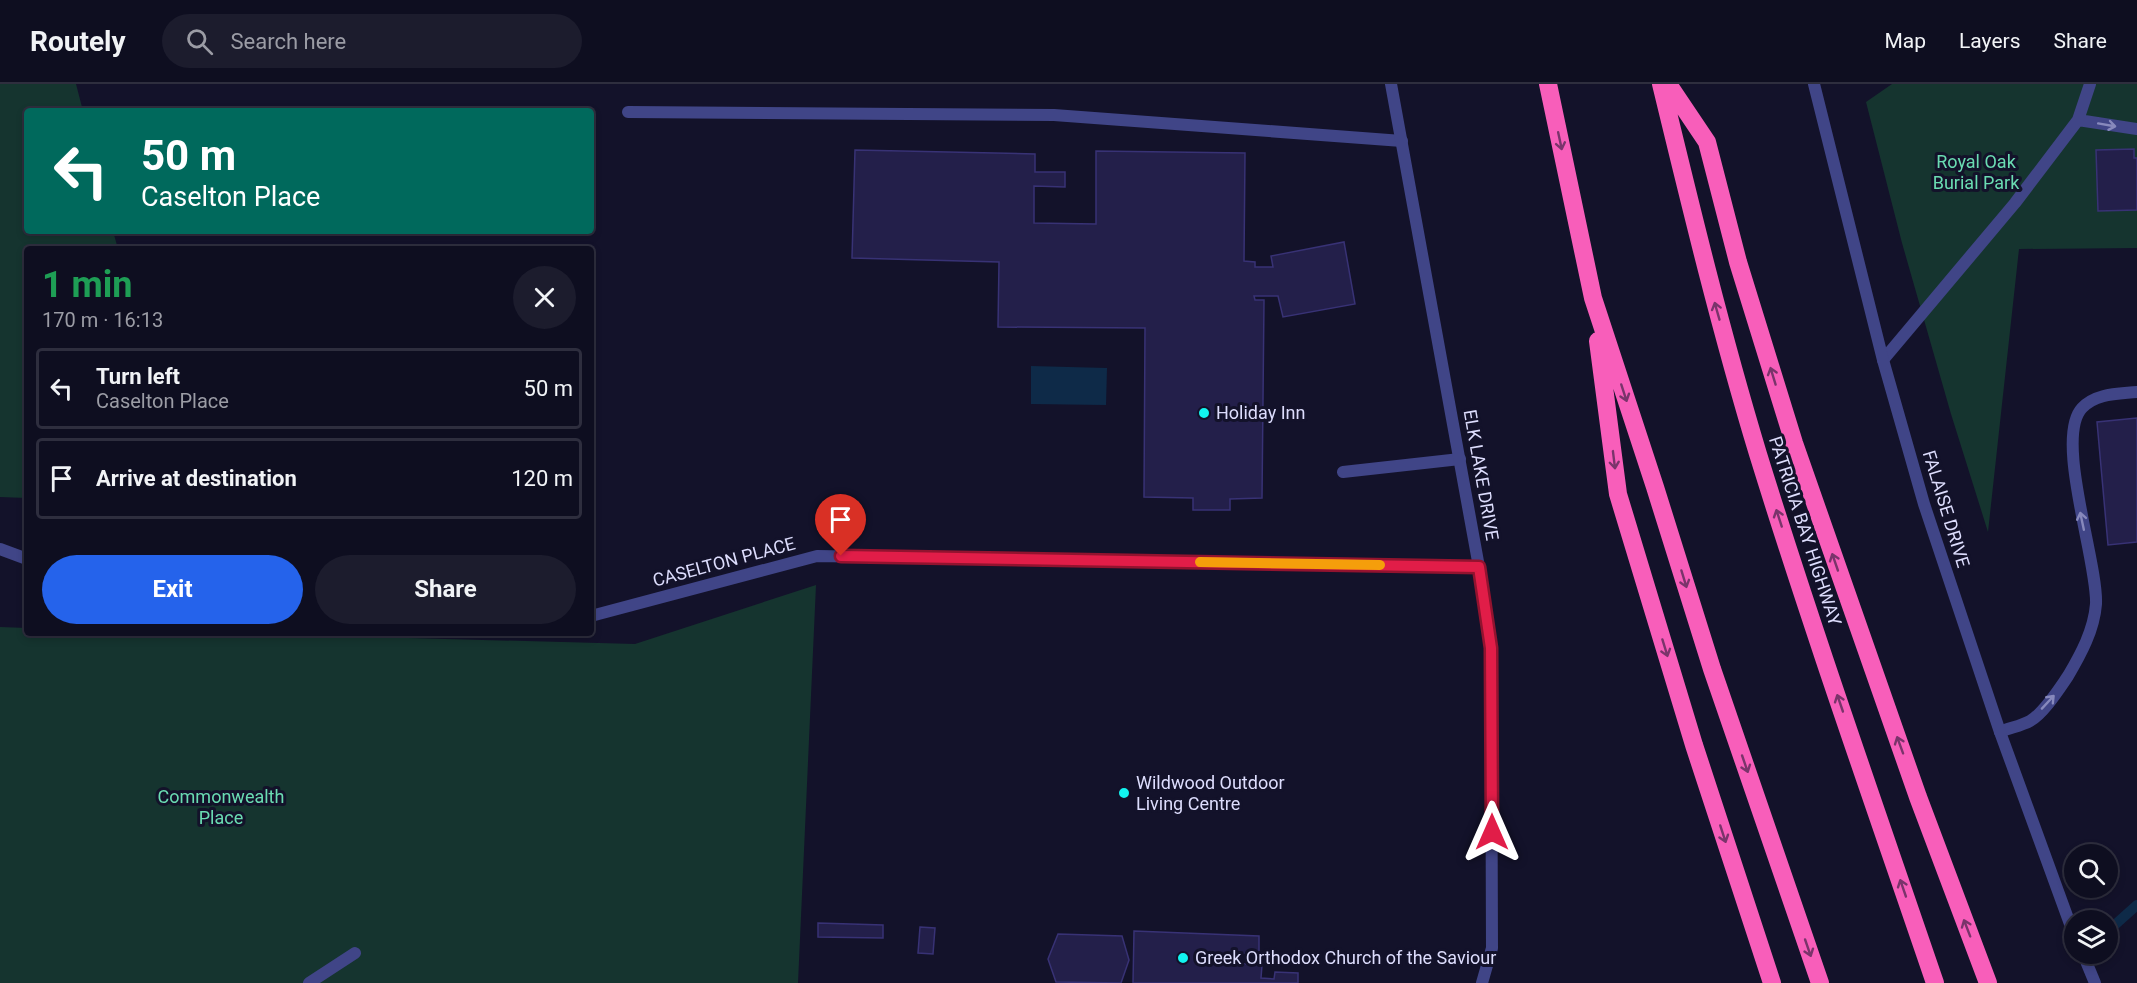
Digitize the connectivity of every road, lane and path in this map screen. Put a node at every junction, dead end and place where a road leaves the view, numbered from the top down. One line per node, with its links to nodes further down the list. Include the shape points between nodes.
1 (1391, 84): 10 (street, ELK LAKE DRIVE)
2 (1548, 84): 11 (highway, one-way to 11)
3 (1661, 84): 28 (highway, PATRICIA BAY HIGHWAY, one-way to 3, via 1758,454 1706,271)
4 (1668, 84): 29 (highway, one-way to 4, via 1906,765 1794,443 1738,262 1707,142)
5 (1814, 84): 12 (street, FALAISE DRIVE)
6 (2090, 84): 8 (street)
7 (628, 112): 10 (street, via 1054,114)
8 (2078, 120): 9 (street, one-way to 9); 12 (street, via 2015,203)
9 (2137, 129)
10 (1402, 141): 14 (street, ELK LAKE DRIVE)
11 (1593, 298): 26 (highway, one-way to 26, via 1618,494); 27 (highway, one-way to 27, via 1712,669)
12 (1883, 360): 20 (street, FALAISE DRIVE, via 1924,504)
13 (2137, 392): 20 (street, one-way to 13, via 2031,720 2056,693 2090,634 2096,605 2094,574 2077,497 2073,427 2081,408 2103,395)
14 (1460, 459): 15 (street); 18 (street, ELK LAKE DRIVE)
15 (1343, 472)
16 (0, 549): 17 (street)
17 (24, 558)
18 (1479, 567): 19 (street, CASELTON PLACE, via 817,556); 25 (street, ELK LAKE DRIVE, via 1491,659 1492,948)
19 (594, 615)
20 (2000, 732): 21 (street, FALAISE DRIVE)
21 (2065, 910)
22 (355, 953): 24 (street)
23 (2087, 964): 30 (street)
24 (309, 983)
25 (1482, 983)
26 (1772, 983)
27 (1820, 983)
28 (1935, 983)
29 (1988, 983)
30 (2095, 983)

